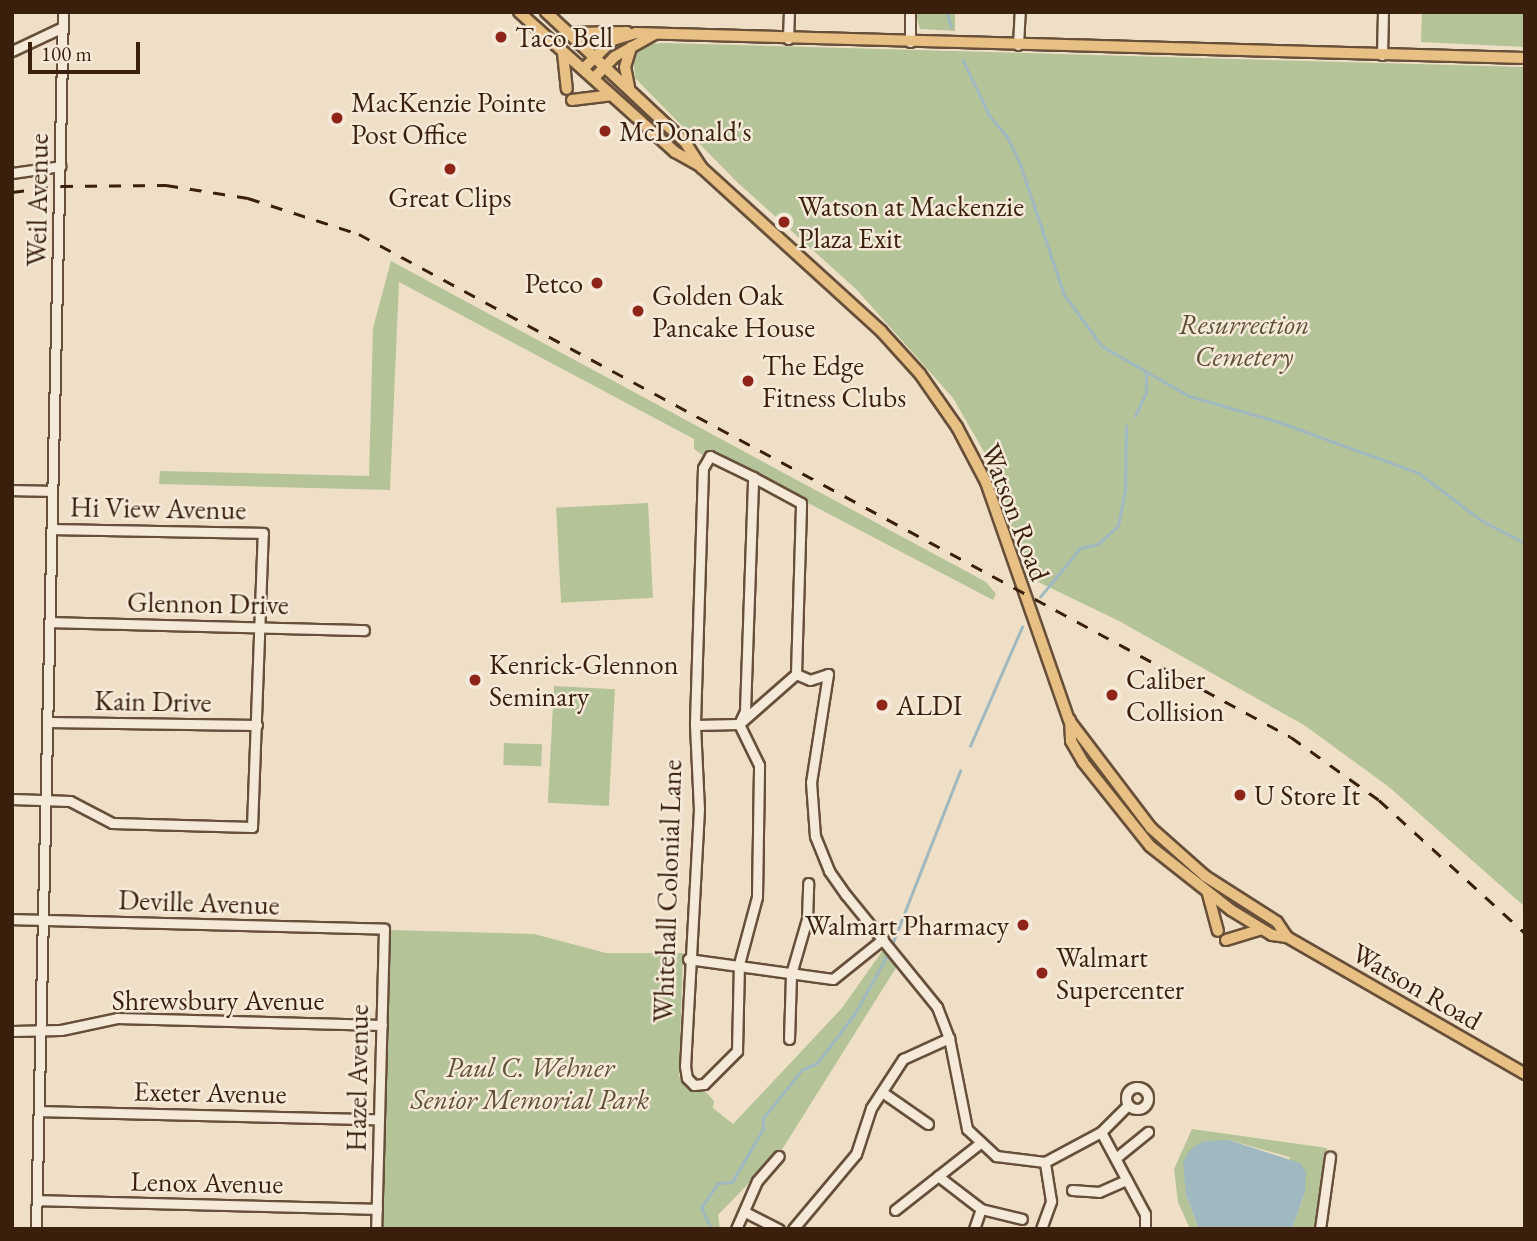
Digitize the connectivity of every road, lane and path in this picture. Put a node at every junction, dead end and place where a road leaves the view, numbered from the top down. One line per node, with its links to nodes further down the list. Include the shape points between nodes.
1 (64, 12): 8 (street, Weil Avenue)
2 (519, 12): 17 (main road, Watson Road)
3 (546, 12): 9 (main road, Watson Road)
4 (789, 12): 12 (street)
5 (910, 12): 13 (street)
6 (1020, 12): 14 (street)
7 (1383, 12): 18 (street)
8 (63, 27): 16 (street); 28 (street, Weil Avenue)
9 (569, 33): 10 (main road); 19 (main road, Watson Road)
10 (636, 33): 11 (main road); 19 (main road, via 613,40)
11 (654, 34): 12 (main road); 15 (main road)
12 (788, 38): 13 (main road)
13 (910, 42): 14 (main road)
14 (1018, 45): 18 (main road)
15 (631, 47): 21 (main road); 24 (main road, via 625,67)
16 (12, 51)
17 (562, 51): 22 (main road, Watson Road); 25 (main road)
18 (1382, 55): 20 (main road)
19 (595, 56): 21 (main road, Watson Road); 22 (main road)
20 (1525, 58)
21 (606, 64): 23 (main road); 24 (main road, Watson Road)
22 (583, 69): 23 (main road, Watson Road)
23 (594, 78): 26 (main road, Watson Road)
24 (629, 87): 29 (main road, Watson Road, via 685,142)
25 (567, 89)
26 (611, 95): 27 (main road); 29 (main road, Watson Road, via 675,152)
27 (572, 100)
28 (61, 166): 30 (street); 33 (street, Weil Avenue)
29 (702, 168): 39 (main road, Watson Road, via 881,331 945,408 993,500)
30 (12, 173)
31 (753, 477): 38 (street, via 801,503); 41 (street, via 745,711); 43 (street, Whitehall Colonial Lane, via 710,456 703,468)
32 (12, 490): 33 (street)
33 (52, 491): 34 (street, Weil Avenue)
34 (53, 528): 35 (street, Weil Avenue); 36 (street, Hi View Avenue, via 262,533)
35 (51, 622): 36 (street, Glennon Drive); 40 (street, Weil Avenue)
36 (260, 628): 37 (street, Glennon Drive); 42 (street)
37 (365, 630)
38 (796, 674): 41 (street); 53 (street, via 810,680 828,674 811,782 815,836 830,871)
39 (1069, 720): 47 (main road, Watson Road, via 1072,741 1114,806 1150,846); 52 (main road, Watson Road, via 1151,828 1205,876 1277,922)
40 (48, 722): 42 (street, Kain Drive); 45 (street, Weil Avenue)
41 (739, 724): 43 (street); 55 (street, via 759,765 757,897)
42 (257, 725): 45 (street, via 252,827 112,823 77,803)
43 (695, 725): 54 (street, Whitehall Colonial Lane, via 698,823)
44 (12, 799): 45 (street)
45 (47, 800): 49 (street, Weil Avenue)
46 (808, 883): 56 (street, via 807,919)
47 (1208, 894): 51 (main road, Watson Road); 51 (main road, via 1222,936)
48 (12, 919): 49 (street, Deville Avenue)
49 (43, 920): 50 (street, Deville Avenue); 59 (street, Weil Avenue)
50 (384, 929): 57 (street, Hazel Avenue)
51 (1261, 929): 52 (main road, Watson Road)
52 (1287, 937): 62 (main road, Watson Road)
53 (883, 939): 56 (street, via 833,979); 60 (street, via 937,1007)
54 (688, 959): 55 (street); 55 (street, Whitehall Colonial Lane, via 687,1078 694,1085 704,1084 737,1051)
55 (739, 964): 56 (street)
56 (791, 974): 61 (street)
57 (382, 1025): 59 (street, Shrewsbury Avenue, via 117,1018); 66 (street, Hazel Avenue)
58 (12, 1031): 59 (street, Shrewsbury Avenue)
59 (41, 1031): 65 (street, Weil Avenue)
60 (949, 1038): 63 (street, via 912,1051); 70 (street, via 967,1129)
61 (789, 1039)
62 (1525, 1074)
63 (882, 1092): 67 (street); 89 (street, via 871,1108 856,1154)
64 (1128, 1105): 68 (street)
65 (40, 1111): 66 (street, Exeter Avenue); 78 (street, Weil Avenue)
66 (379, 1119): 79 (street, Hazel Avenue)
67 (928, 1124)
68 (1101, 1132): 72 (street); 74 (street)
69 (1148, 1132): 72 (street)
70 (980, 1143): 74 (street, via 1005,1160); 75 (street)
71 (779, 1156): 82 (street, via 757,1181)
72 (1117, 1157): 76 (street)
73 (1330, 1157): 92 (street)
74 (1045, 1162): 91 (street, via 1051,1201)
75 (938, 1176): 80 (street); 81 (street)
76 (1126, 1180): 77 (street, via 1099,1192); 84 (street, via 1145,1214)
77 (1072, 1190)
78 (37, 1200): 79 (street, Lenox Avenue); 85 (street, Weil Avenue)
79 (377, 1209): 86 (street, Hazel Avenue)
80 (981, 1209): 83 (street); 90 (street)
81 (895, 1210)
82 (745, 1212): 87 (street); 88 (street)
83 (1022, 1219)
84 (1145, 1228)
85 (36, 1229)
86 (376, 1229)
87 (736, 1229)
88 (779, 1229)
89 (793, 1229)
90 (974, 1229)
91 (1041, 1229)
92 (1320, 1229)

